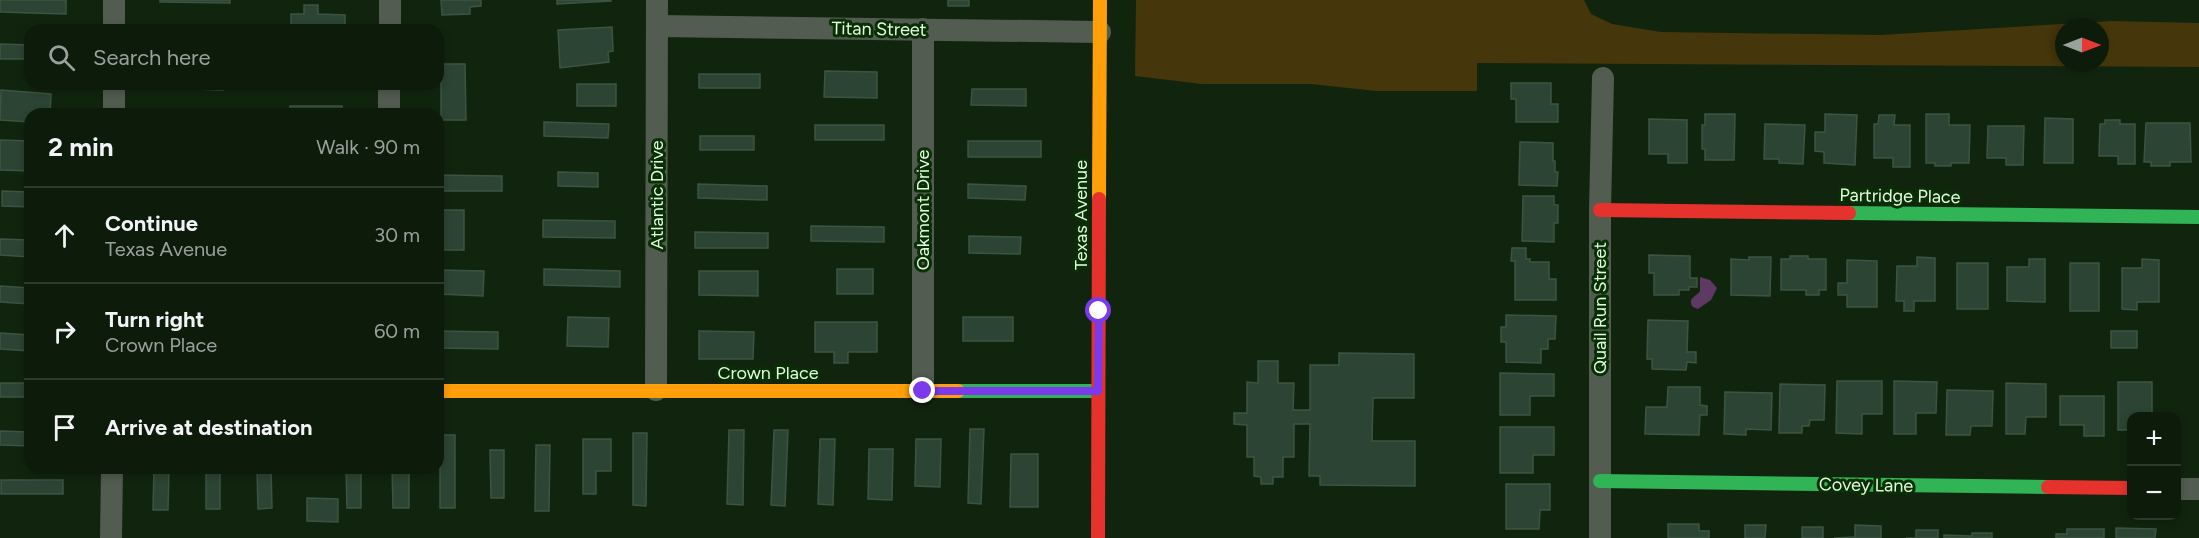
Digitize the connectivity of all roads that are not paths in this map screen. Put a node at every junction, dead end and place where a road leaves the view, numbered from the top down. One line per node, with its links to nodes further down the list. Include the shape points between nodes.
1 (114, 0): 5 (street)
2 (390, 0): 6 (street)
3 (657, 0): 7 (street, Atlantic Drive)
4 (1100, 0): 9 (street, Texas Avenue)
5 (114, 24)
6 (390, 24)
7 (659, 26): 8 (street, Titan Street); 17 (street, Atlantic Drive)
8 (923, 29): 9 (street, Titan Street); 19 (street, Oakmont Drive)
9 (1100, 32): 20 (street, Texas Avenue)
10 (1603, 78): 15 (street, Quail Run Street)
11 (114, 90): 13 (street)
12 (389, 90): 14 (street)
13 (114, 108)
14 (389, 108)
15 (1600, 210): 16 (street, Partridge Place); 22 (street, Quail Run Street)
16 (2199, 217)
17 (656, 390): 18 (street, Crown Place); 19 (street, Crown Place)
18 (444, 391)
19 (923, 391): 20 (street, Crown Place)
20 (1098, 391): 27 (street, Texas Avenue)
21 (112, 474): 26 (street)
22 (1600, 481): 23 (street, Covey Lane); 28 (street, Quail Run Street)
23 (2127, 488)
24 (2181, 489): 25 (street)
25 (2199, 489)
26 (111, 538)
27 (1098, 538)
28 (1600, 538)

